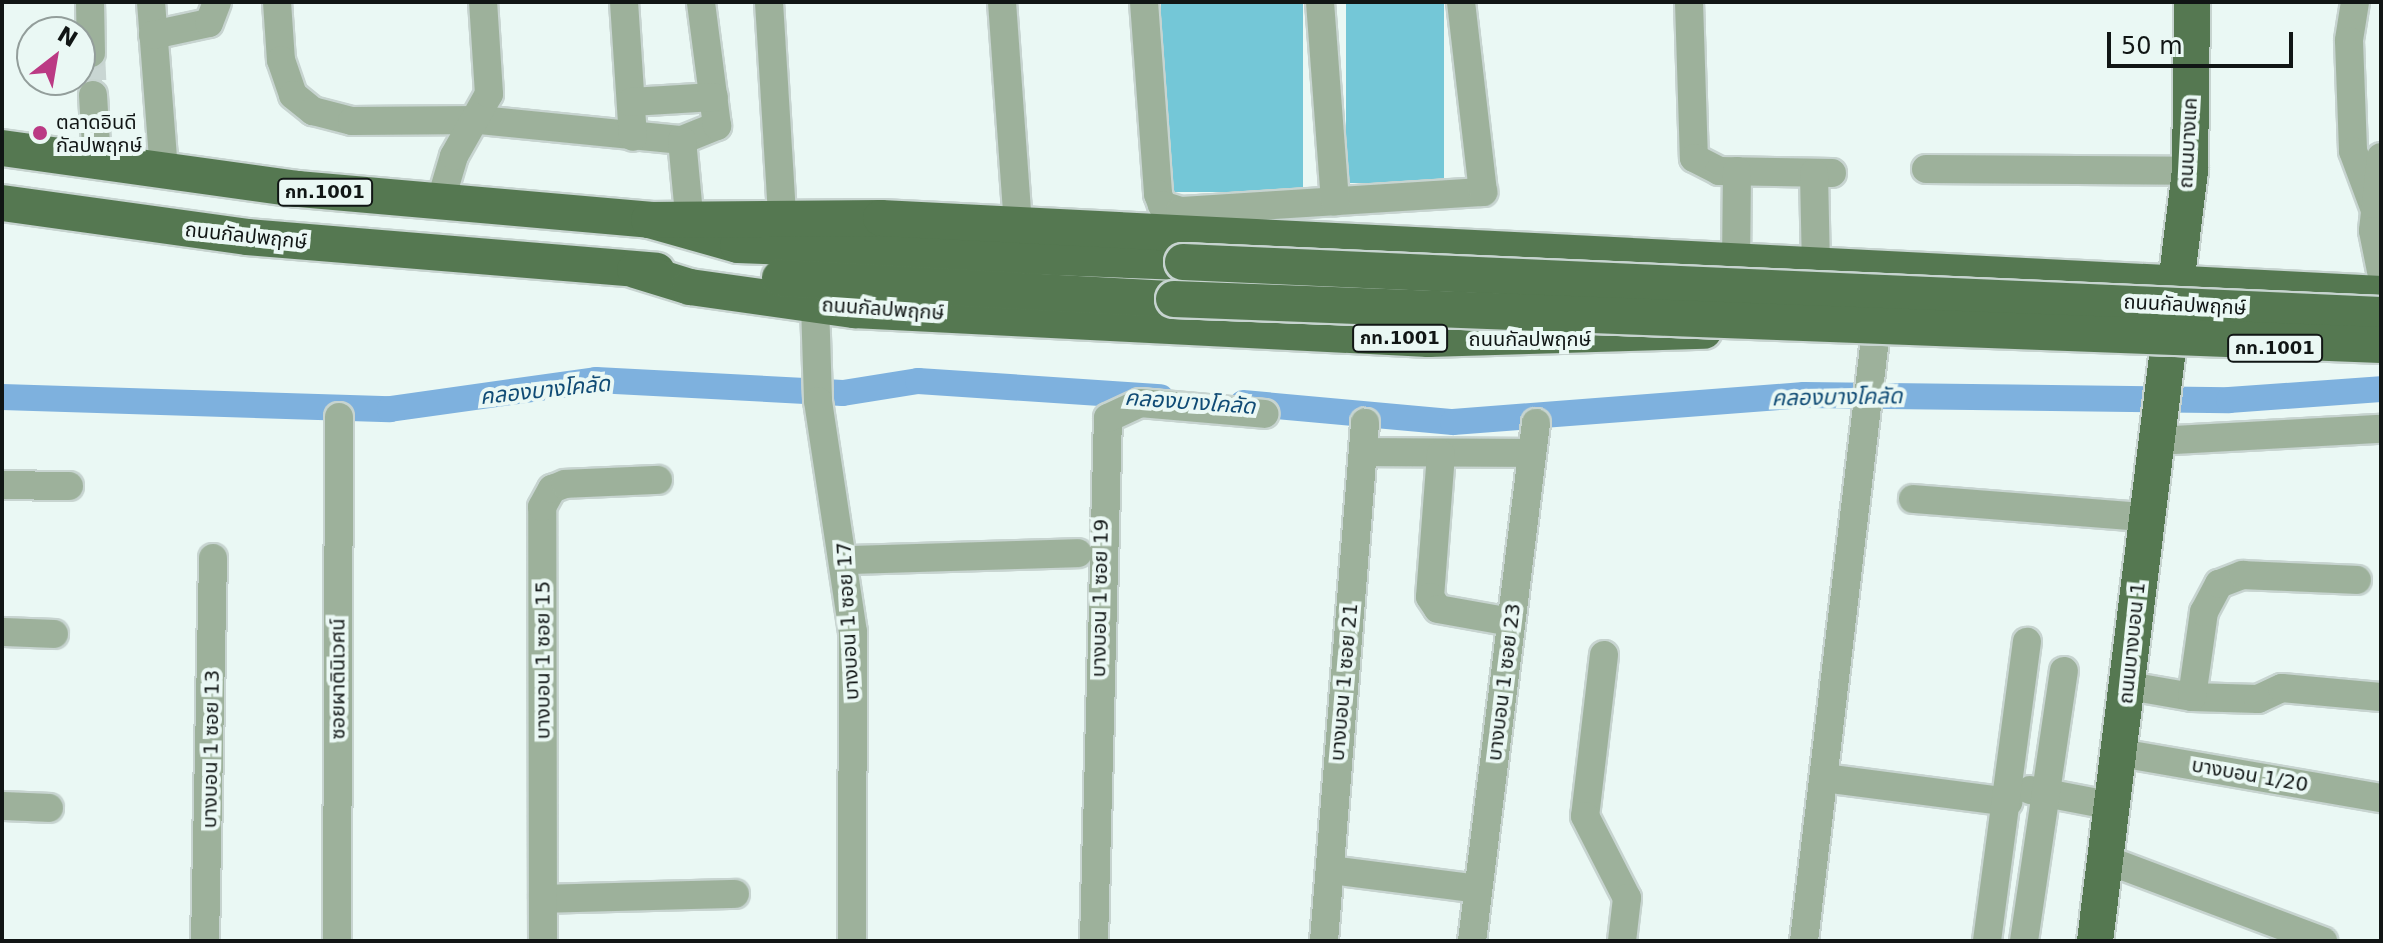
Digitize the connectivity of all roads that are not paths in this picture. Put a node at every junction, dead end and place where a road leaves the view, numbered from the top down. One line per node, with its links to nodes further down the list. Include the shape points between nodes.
1 (151, 2): 15 (street)
2 (217, 2): 15 (street, via 209,23)
3 (277, 2): 19 (street, via 281,60 293,95 313,111 352,121)
4 (483, 2): 19 (street, via 489,94)
5 (624, 2): 18 (street)
6 (701, 2): 17 (street)
7 (769, 2): 34 (street)
8 (1002, 2): 36 (street)
9 (1144, 2): 29 (street, via 1162,205 1180,211)
10 (1320, 2): 29 (street)
11 (1461, 2): 29 (street, via 1483,192)
12 (1689, 2): 26 (street, via 1689,144 1703,165)
13 (2192, 2): 27 (main road, ถนนบางแค)
14 (2355, 2): 32 (street, via 2349,41 2353,151)
15 (153, 35): 28 (street)
16 (93, 96): 24 (street)
17 (714, 97): 18 (street); 21 (street, via 719,112 711,134)
18 (631, 102): 20 (street)
19 (480, 120): 20 (street); 31 (street, via 454,156)
20 (633, 137): 21 (street)
21 (682, 140): 33 (street)
22 (2, 148): 24 (main road, ถนนกัลปพฤกษ์ / กท.1001)
23 (2381, 157): 32 (street)
24 (97, 162): 28 (main road, ถนนกัลปพฤกษ์ / กท.1001)
25 (1926, 169): 27 (street)
26 (1737, 171): 38 (street); 39 (street, via 1823,173)
27 (2190, 171): 42 (main road, ถนนบางแค)
28 (164, 172): 31 (main road, ถนนกัลปพฤกษ์ / กท.1001)
29 (1335, 201)
30 (2, 203): 40 (main road, ถนนกัลปพฤกษ์ / กท.1001, via 247,237)
31 (440, 203): 35 (main road, ถนนกัลปพฤกษ์ / กท.1001)
32 (2376, 213): 41 (street)
33 (689, 214): 34 (main road, ถนนกัลปพฤกษ์ / กท.1001); 35 (main road, ถนนกัลปพฤกษ์ / กท.1001)
34 (782, 215): 36 (main road, ถนนกัลปพฤกษ์ / กท.1001)
35 (649, 220): 45 (main road, ถนนกัลปพฤกษ์ / กท.1001, bridge, via 738,245)
36 (1018, 225): 37 (main road, ถนนกัลปพฤกษ์ / กท.1001)
37 (1568, 254): 38 (main road, ถนนกัลปพฤกษ์ / กท.1001); 46 (main road, via 1582,273 1584,308)
38 (1736, 265): 39 (main road, ถนนกัลปพฤกษ์ / กท.1001)
39 (1816, 268): 42 (main road, ถนนกัลปพฤกษ์ / กท.1001)
40 (635, 270): 44 (main road, ถนนกัลปพฤกษ์ / กท.1001, via 690,287); 49 (main road, ถนนกัลปพฤกษ์ / กท.1001, bridge, via 1174,299)
41 (2381, 271)
42 (2177, 283): 43 (main road, ถนนกัลปพฤกษ์ / กท.1001); 47 (main road, ถนนบางแค)
43 (2381, 294)
44 (815, 304): 46 (main road, ถนนกัลปพฤกษ์ / กท.1001, via 1428,339); 67 (street, บางบอน 1 ซอย 17, via 818,401)
45 (2381, 315)
46 (1565, 339): 48 (main road, ถนนกัลปพฤกษ์ / กท.1001, via 1760,326)
47 (2169, 344): 48 (main road, ถนนกัลปพฤกษ์ / กท.1001); 50 (main road, ถนนกัลปพฤกษ์ / กท.1001); 51 (main road, ถนนบางบอน 1)
48 (1875, 345): 79 (street)
49 (2381, 345)
50 (2381, 353)
51 (2160, 413): 56 (street); 64 (main road, ถนนบางบอน 1)
52 (1265, 414): 95 (street, บางบอน 1 ซอย 19, via 1140,403 1108,418)
53 (339, 417): 92 (street, ซอยผาตินิเวศน์)
54 (1365, 423): 57 (street, บางบอน 1 ซอย 21)
55 (1536, 423): 58 (street, บางบอน 1 ซอย 23)
56 (2381, 429)
57 (1363, 452): 59 (street); 87 (street, บางบอน 1 ซอย 21)
58 (1531, 453): 59 (street); 69 (street, บางบอน 1 ซอย 23)
59 (1441, 454): 69 (street, via 1430,597 1438,609)
60 (658, 480): 90 (street, บางบอน 1 ซอย 15, via 565,484 552,489 542,507)
61 (2, 485): 62 (street)
62 (69, 486)
63 (1913, 499): 64 (street)
64 (2144, 517): 75 (main road, ถนนบางบอน 1)
65 (1078, 553): 67 (street)
66 (213, 558): 91 (street, บางบอน 1 ซอย 13)
67 (848, 560): 94 (street, บางบอน 1 ซอย 17)
68 (2357, 580): 76 (street, via 2243,575 2219,584 2204,612)
69 (1511, 622): 88 (street, บางบอน 1 ซอย 23)
70 (2, 632): 71 (street)
71 (54, 634)
72 (2027, 642): 81 (street)
73 (1604, 655): 98 (street, via 1585,816 1627,898)
74 (2064, 671): 80 (street)
75 (2129, 686): 76 (street); 78 (main road, ถนนบางบอน 1)
76 (2192, 697): 77 (street, via 2258,699 2282,688)
77 (2381, 697)
78 (2120, 753): 82 (street, บางบอน 1/20); 84 (main road, ถนนบางบอน 1)
79 (1824, 778): 81 (street); 99 (street)
80 (2048, 792): 81 (street); 84 (street); 101 (street)
81 (2009, 794): 100 (street)
82 (2381, 798)
83 (2, 806): 85 (street)
84 (2113, 806): 86 (main road, ถนนบางบอน 1)
85 (49, 808)
86 (2107, 860): 102 (main road, ถนนบางบอน 1); 103 (street)
87 (1330, 870): 88 (street); 96 (street, บางบอน 1 ซอย 21)
88 (1478, 889): 97 (street, บางบอน 1 ซอย 23)
89 (735, 894): 90 (street)
90 (543, 899): 93 (street, บางบอน 1 ซอย 15)
91 (205, 941)
92 (337, 941)
93 (543, 941)
94 (852, 941)
95 (1094, 941)
96 (1324, 941)
97 (1472, 941)
98 (1622, 941)
99 (1804, 941)
100 (1987, 941)
101 (2024, 941)
102 (2095, 941)
103 (2323, 941)

